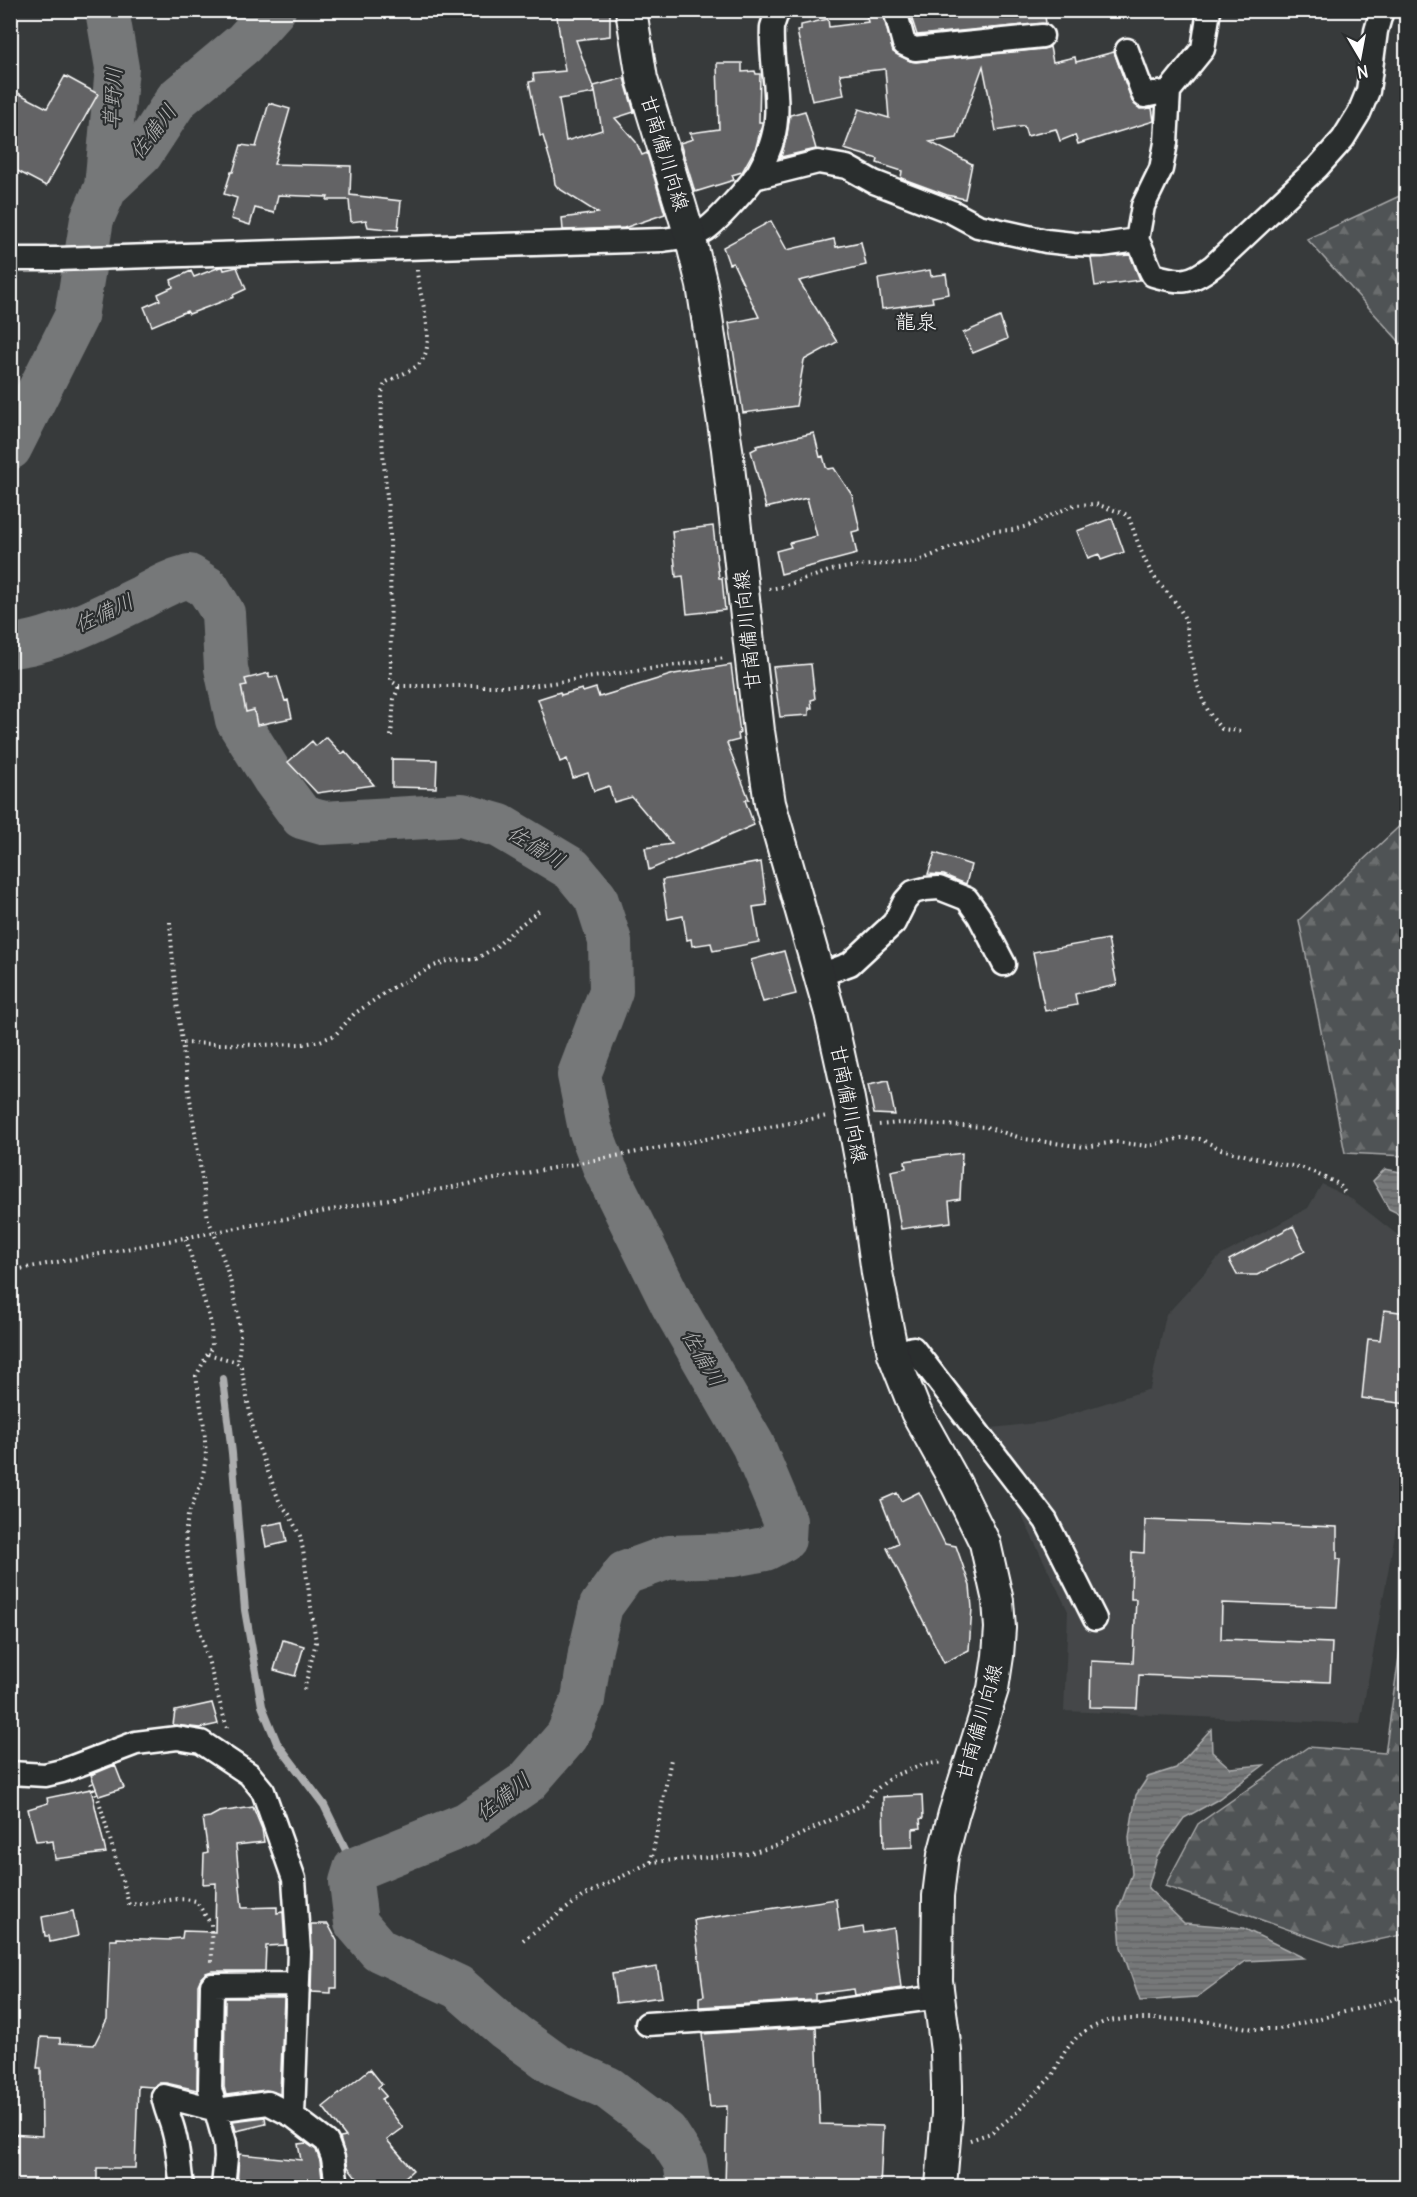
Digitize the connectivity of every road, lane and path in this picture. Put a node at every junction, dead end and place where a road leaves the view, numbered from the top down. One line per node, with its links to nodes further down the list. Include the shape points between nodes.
1 (631, 10): 10 (main road, 甘南備川向線, via 642,79)
2 (780, 10): 9 (street, via 771,41 775,132)
3 (895, 10): 6 (street, via 904,44 915,49)
4 (1209, 10): 8 (street, via 1203,50)
5 (1382, 10): 11 (street, via 1368,91 1343,139 1318,168 1214,266 1197,279 1185,281 1153,275)
6 (1042, 36)
7 (1127, 50): 8 (street, via 1144,96)
8 (1169, 91): 11 (street, via 1161,169 1143,207)
9 (754, 178): 10 (street, via 711,225); 11 (street, via 818,162 847,167 978,226 1073,244)
10 (690, 236): 12 (street); 14 (main road, 甘南備川向線, via 713,350)
11 (1137, 240)
12 (417, 248): 13 (street); 16 (path, via 417,277 428,339 425,356 385,383 382,393 381,431 390,530 391,681)
13 (10, 259)
14 (743, 592): 15 (main road, 甘南備川向線); 17 (path, via 782,587 832,570 916,562 992,531 1012,531 1074,505 1096,504 1128,514 1145,561 1186,623 1202,699 1222,729)
15 (750, 655): 16 (path, via 531,686); 22 (main road, 甘南備川向線, via 770,803)
16 (399, 686): 18 (path)
17 (1240, 731)
18 (391, 736)
19 (542, 909): 23 (path, via 476,959 448,961 392,988 354,1014 336,1035 320,1041 256,1045)
20 (170, 922): 23 (path)
21 (1004, 964): 22 (street, via 967,899 939,888 913,892 894,923 850,964)
22 (819, 975): 24 (main road, 甘南備川向線)
23 (183, 1043): 26 (path, via 208,1219)
24 (853, 1121): 25 (path, via 986,1127 1024,1139 1084,1147 1115,1142 1148,1146 1181,1138 1200,1139 1221,1149 1303,1168 1339,1184); 26 (path, via 679,1144); 30 (main road, 甘南備川向線)
25 (1345, 1193)
26 (214, 1233): 27 (path); 31 (path, via 236,1306)
27 (186, 1239): 28 (path); 29 (path, via 211,1323 212,1346)
28 (10, 1271)
29 (208, 1354): 31 (path); 34 (path, via 196,1376 206,1457 185,1534 194,1609 228,1731)
30 (893, 1354): 32 (street, via 913,1348 1015,1480 1046,1521); 37 (main road, 甘南備川向線, via 916,1412 985,1543 995,1582 1000,1628 998,1656 993,1689)
31 (238, 1364): 33 (path, via 242,1367 258,1446 280,1503 300,1536 316,1642)
32 (1095, 1619)
33 (304, 1690)
34 (223, 1757): 36 (street, via 201,1742 177,1738 136,1743); 41 (street, via 249,1774 263,1791 294,1879)
35 (671, 1759): 39 (path)
36 (74, 1766): 38 (street, via 45,1775); 42 (path, via 89,1780 98,1798 129,1904 184,1898 196,1901 203,1909 211,1924)
37 (967, 1768): 39 (path, via 942,1762 893,1776 864,1804 779,1845 726,1857); 44 (main road, 甘南備川向線, via 943,1855 936,1939)
38 (10, 1773)
39 (651, 1862): 40 (path, via 585,1895)
40 (523, 1940)
41 (297, 1984): 42 (street); 47 (street)
42 (212, 1985): 46 (street, via 210,2089)
43 (1407, 1996): 48 (path, via 1279,2029 1204,2021 1107,2021 1077,2037 1052,2076 991,2133 973,2140)
44 (939, 1997): 45 (street, via 820,2013); 48 (main road, 甘南備川向線, via 946,2051)
45 (647, 2024)
46 (217, 2110): 47 (street, via 268,2103); 49 (street, via 163,2096 179,2156); 50 (street, via 226,2158)
47 (293, 2116): 51 (street, via 327,2142)
48 (945, 2137): 52 (main road, 甘南備川向線)
49 (182, 2187)
50 (223, 2187)
51 (337, 2187)
52 (941, 2187)

